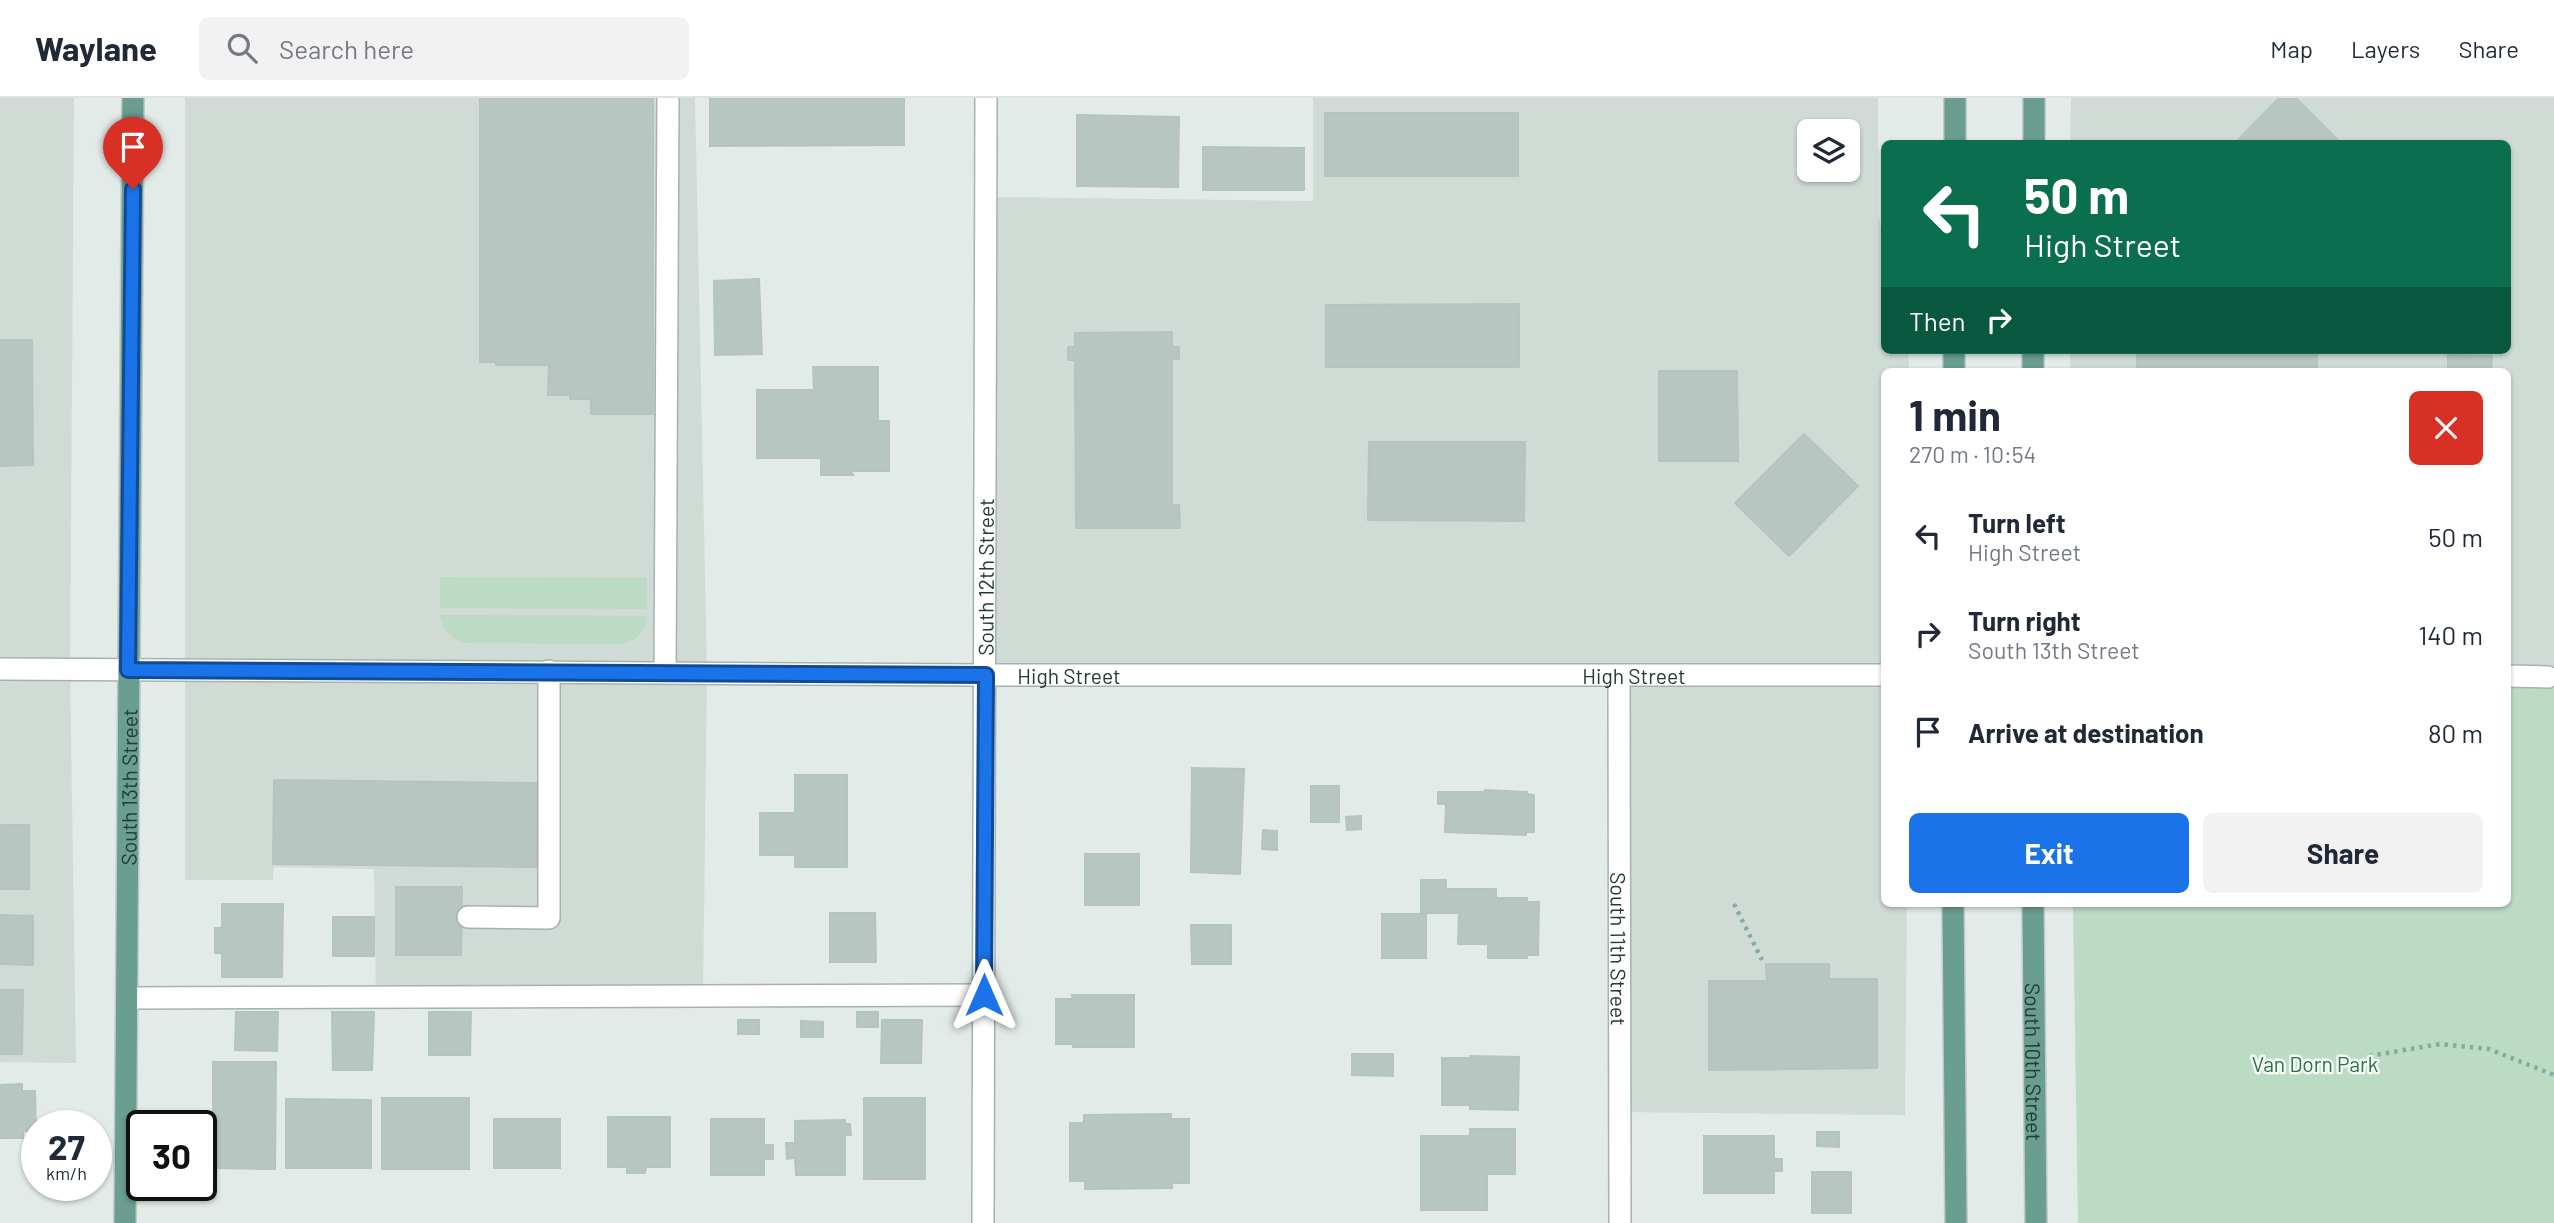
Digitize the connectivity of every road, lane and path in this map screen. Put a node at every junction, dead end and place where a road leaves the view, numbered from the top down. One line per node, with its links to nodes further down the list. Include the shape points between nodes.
1 (133, 98): 9 (main road, South 13th Street)
2 (668, 98): 11 (street)
3 (986, 98): 12 (street, South 12th Street)
4 (1955, 98): 6 (main road)
5 (2034, 98): 7 (main road)
6 (1955, 140)
7 (2034, 140)
8 (0, 669): 9 (street, High Street)
9 (128, 670): 10 (street, High Street); 23 (main road, South 13th Street)
10 (549, 671): 11 (street, High Street); 20 (street, via 549,918)
11 (665, 672): 12 (street, High Street)
12 (986, 675): 13 (street, High Street); 22 (street, South 12th Street)
13 (1619, 676): 14 (street, High Street); 28 (street, South 11th Street)
14 (1881, 676)
15 (2511, 676): 16 (street)
16 (2548, 677)
17 (1734, 904): 21 (path)
18 (1953, 907): 29 (main road)
19 (2033, 907): 30 (main road, South 10th Street)
20 (468, 917)
21 (1762, 960)
22 (984, 995): 23 (street); 27 (street, South 12th Street)
23 (127, 998): 26 (main road, South 13th Street)
24 (2369, 1056): 25 (path, via 2440,1044 2489,1049)
25 (2554, 1075)
26 (125, 1223)
27 (983, 1223)
28 (1620, 1223)
29 (1956, 1223)
30 (2036, 1223)

